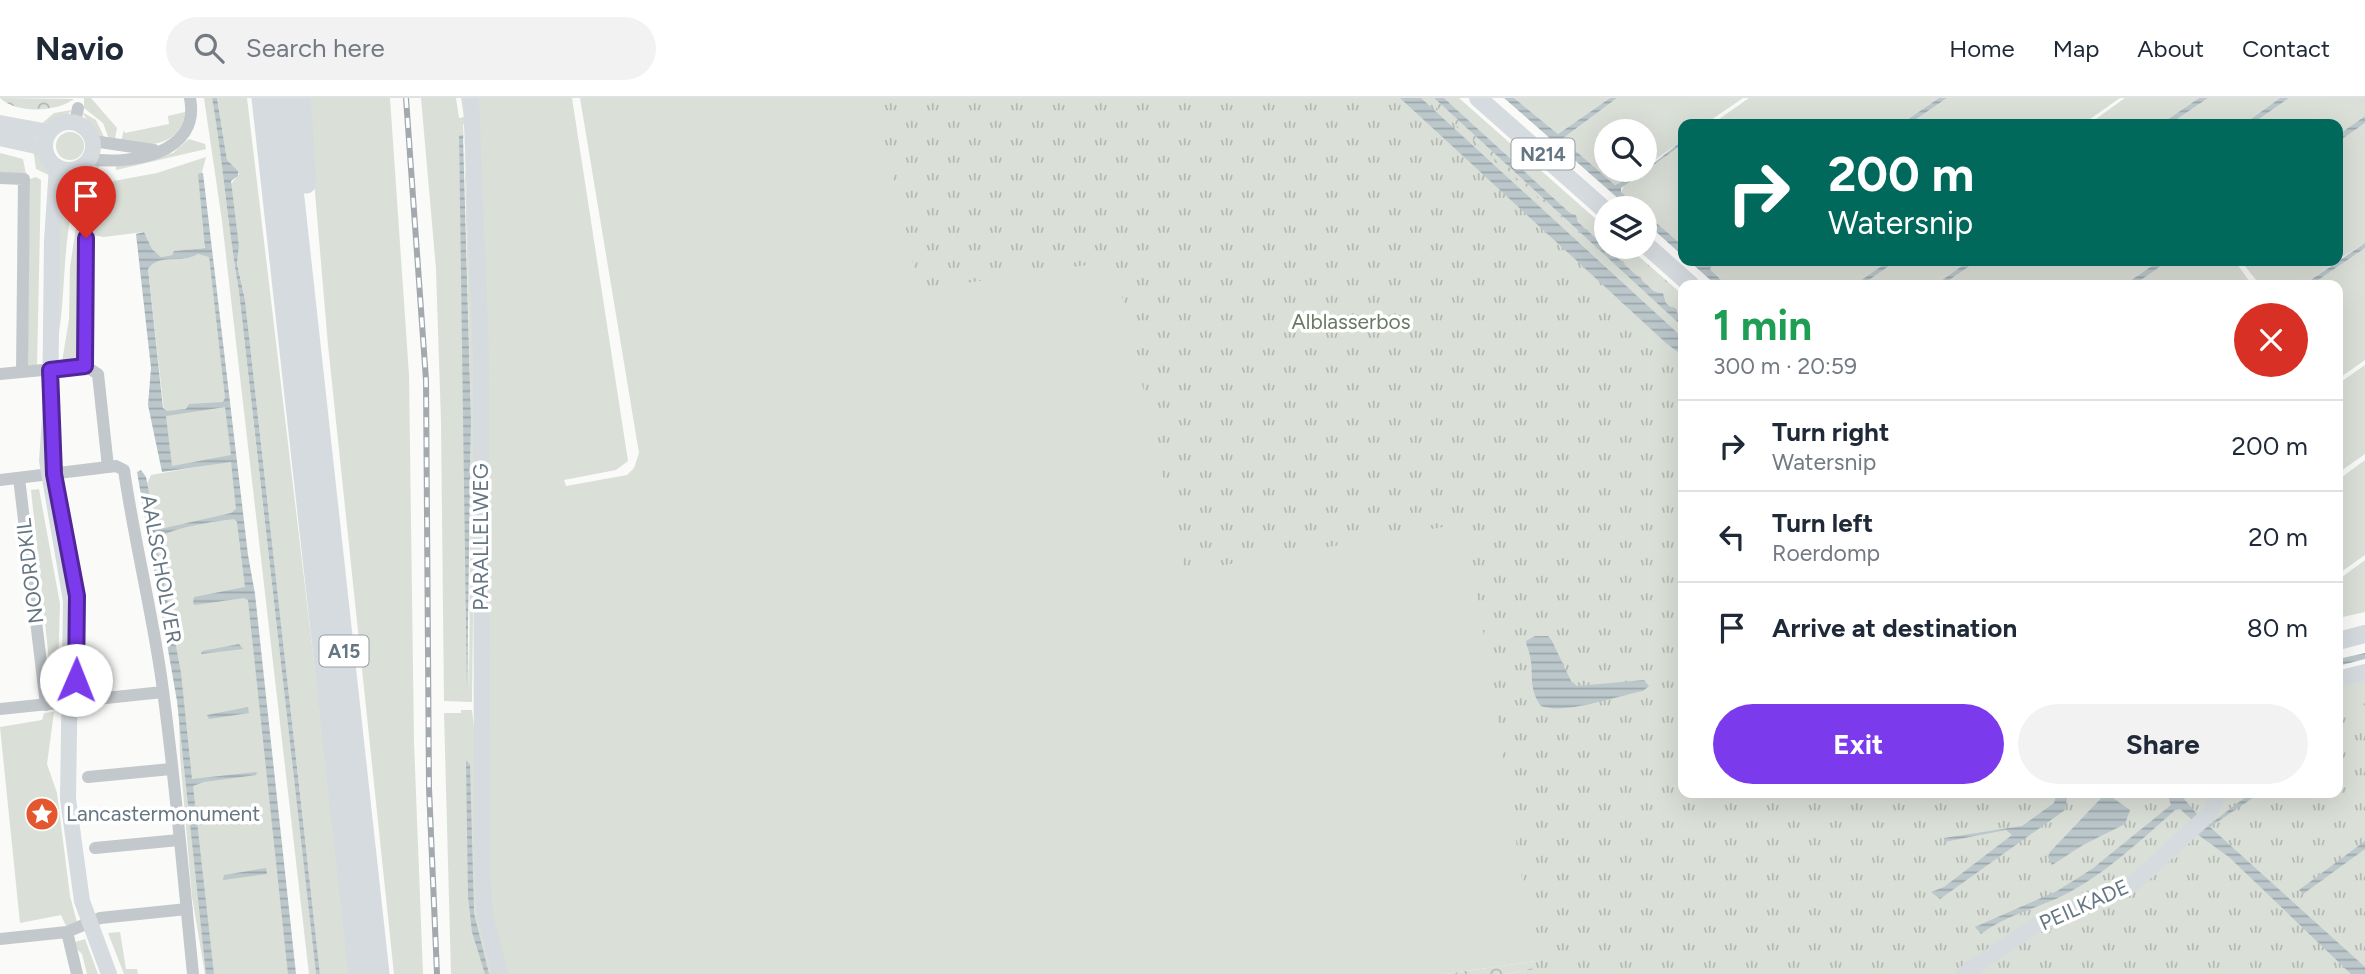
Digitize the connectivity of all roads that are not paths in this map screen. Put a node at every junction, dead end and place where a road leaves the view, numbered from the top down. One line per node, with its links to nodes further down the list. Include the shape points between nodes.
1 (190, 98): 12 (street, via 187,132)
2 (255, 98): 14 (highway, A15)
3 (262, 98): 14 (highway, A15)
4 (283, 98): 21 (highway, A15)
5 (300, 98): 21 (highway, A15, via 308,215)
6 (471, 98): 53 (street, PARALLELWEG, via 481,370 482,863 485,916)
7 (1478, 98): 17 (main road, N214)
8 (0, 123): 10 (street)
9 (0, 138): 10 (street)
10 (47, 140): 11 (street, via 58,124 76,115); 15 (street, via 49,159)
11 (93, 141): 12 (street); 13 (street)
12 (161, 150): 13 (street, via 114,162)
13 (90, 159): 15 (street, via 83,166)
14 (269, 163): 51 (highway, A15)
15 (63, 169): 23 (street, NOORDKIL, via 52,240)
16 (0, 178): 24 (street, via 24,179)
17 (1594, 200)
18 (86, 238): 22 (street)
19 (1657, 255): 20 (main road)
20 (1685, 280)
21 (308, 328): 52 (highway, A15)
22 (85, 366): 23 (street); 26 (street, via 98,374)
23 (50, 370): 24 (street); 27 (street, NOORDKIL)
24 (22, 372): 25 (street)
25 (0, 374)
26 (108, 467): 27 (street); 34 (street, AALSCHOLVER, via 124,470)
27 (51, 474): 28 (street); 35 (street, NOORDKIL, via 77,596)
28 (19, 478): 29 (street); 36 (street, NOORDKIL)
29 (0, 480)
30 (2365, 634): 31 (main road)
31 (2343, 640)
32 (2365, 672): 33 (street)
33 (2343, 678)
34 (163, 691): 35 (street); 38 (street, AALSCHOLVER)
35 (71, 703): 36 (street); 44 (street, NOORDKIL, via 73,780)
36 (46, 705): 37 (street)
37 (0, 709)
38 (171, 769): 39 (street); 41 (street, AALSCHOLVER)
39 (88, 777)
40 (2217, 798): 54 (street, PEILKADE, via 2209,814 2134,883 2032,928)
41 (179, 840): 42 (street); 43 (street, AALSCHOLVER)
42 (95, 848)
43 (187, 909): 44 (street, via 100,918); 50 (street, AALSCHOLVER)
44 (92, 923): 45 (street); 48 (street, NOORDKIL); 49 (street, NOORDKIL)
45 (67, 932): 46 (street); 47 (street)
46 (0, 939)
47 (77, 974)
48 (109, 974)
49 (116, 974)
50 (193, 974)
51 (359, 974)
52 (379, 974)
53 (500, 974)
54 (1964, 974)

